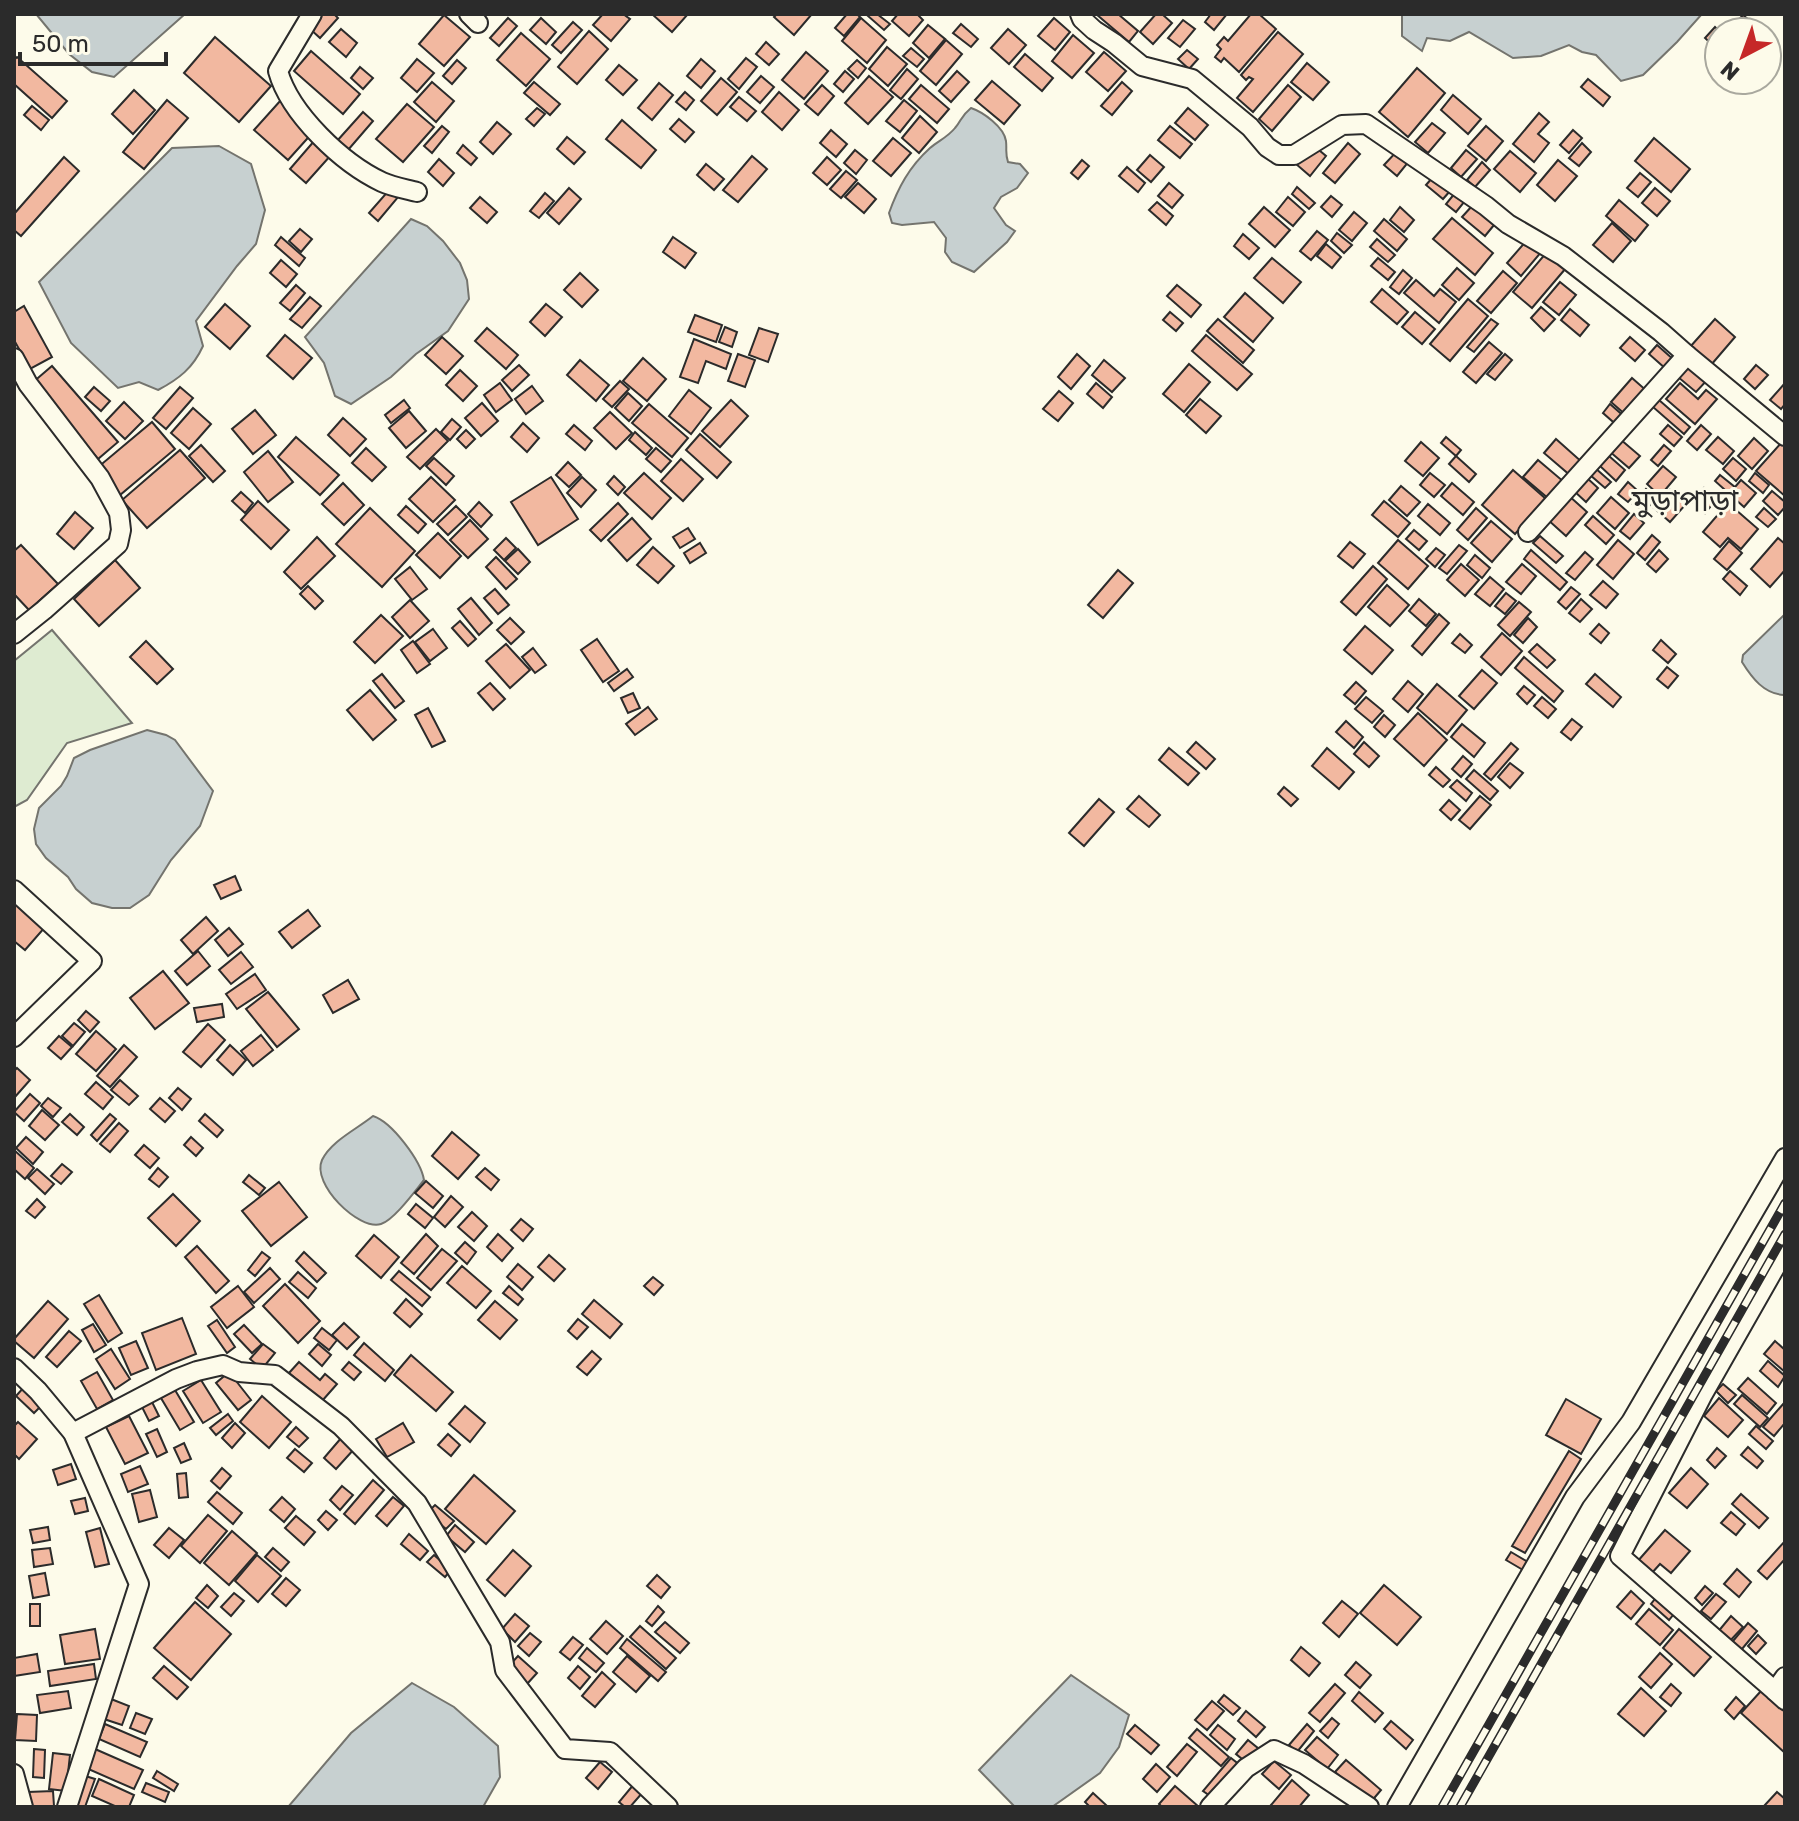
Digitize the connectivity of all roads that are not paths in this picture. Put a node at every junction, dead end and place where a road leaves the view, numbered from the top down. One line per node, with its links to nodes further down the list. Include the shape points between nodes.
1 (312, 14): 3 (street, via 278,71 287,94 327,144 357,168)
2 (1080, 14): 4 (street, via 1142,66 1192,79 1279,155 1294,155 1342,125 1366,124 1508,224 1563,256)
3 (417, 192)
4 (1687, 355): 6 (street); 7 (street)
5 (14, 358): 8 (street, via 100,478 119,513 121,530 118,544)
6 (1785, 436)
7 (1528, 532)
8 (14, 634)
9 (14, 890): 10 (street, via 92,961)
10 (14, 1037)
11 (1785, 1158): 22 (street, via 1631,1422 1575,1497)
12 (1785, 1250): 15 (street, via 1620,1556)
13 (14, 1368): 14 (street)
14 (73, 1433): 18 (street, via 139,1584); 19 (street, via 197,1371 223,1365 275,1375 341,1426 417,1503 500,1642 505,1670 565,1749 610,1752)
15 (1782, 1689)
16 (14, 1774): 17 (street)
17 (23, 1807)
18 (67, 1807)
19 (668, 1807)
20 (1210, 1807): 21 (street, via 1246,1768 1274,1750)
21 (1369, 1807)
22 (1397, 1807)

